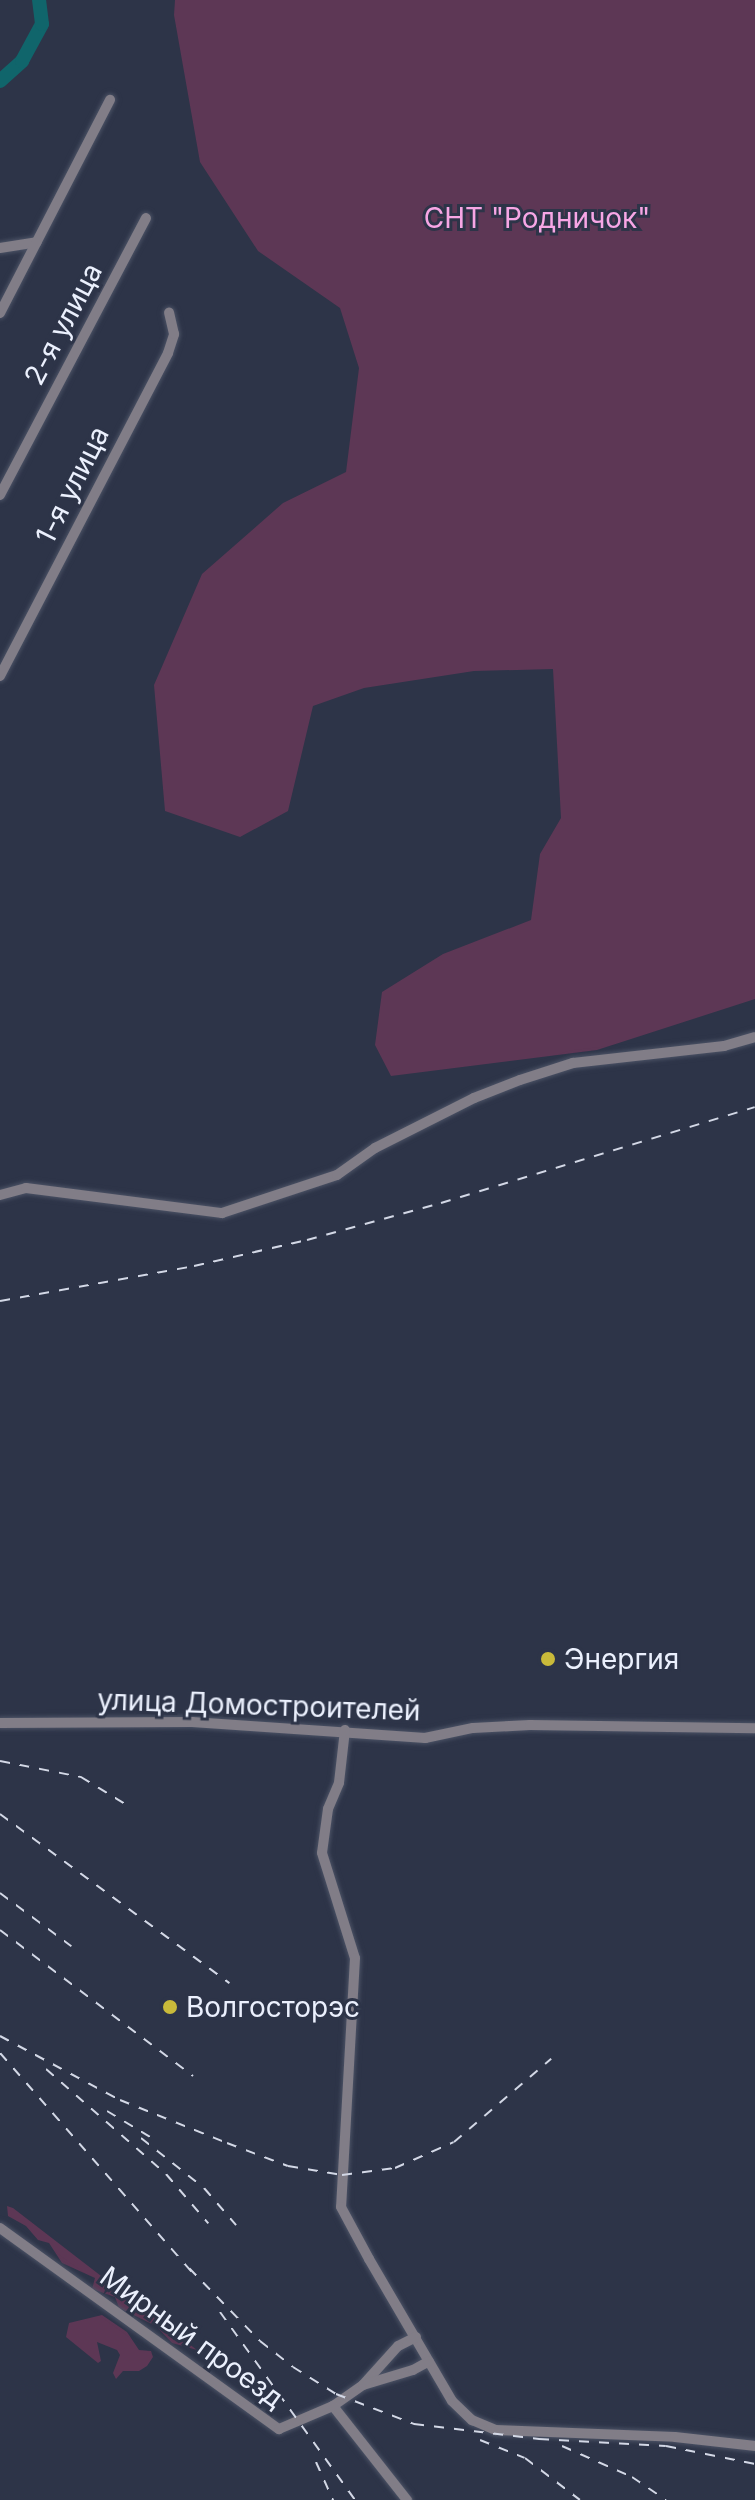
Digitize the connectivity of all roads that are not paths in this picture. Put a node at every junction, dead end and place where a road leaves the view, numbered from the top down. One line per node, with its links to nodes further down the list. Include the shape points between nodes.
1 (110, 100): 3 (street)
2 (146, 218): 7 (street, 2-я улица)
3 (37, 242): 4 (street); 5 (street)
4 (0, 248)
5 (0, 313)
6 (169, 313): 8 (street, 1-я улица, via 174,334 168,353)
7 (0, 495)
8 (0, 676)
9 (755, 1037): 10 (street, via 724,1046 573,1063 520,1080 375,1148 337,1175 222,1213 26,1188)
10 (0, 1195)
11 (0, 1723): 13 (street, улица Домостроителей, via 192,1722)
12 (755, 1728): 13 (street, улица Домостроителей, via 530,1725 473,1728 425,1738)
13 (345, 1730): 15 (street, via 322,1853 355,1958 341,2207)
14 (0, 2228): 18 (street, Мирный проезд, via 279,2429)
15 (416, 2337): 16 (street); 17 (street, via 398,2346)
16 (429, 2361): 17 (street); 19 (street, via 452,2401 472,2420 496,2430 675,2437)
17 (363, 2385): 18 (street, Мирный проезд)
18 (333, 2406): 20 (street)
19 (755, 2446)
20 (407, 2500)

